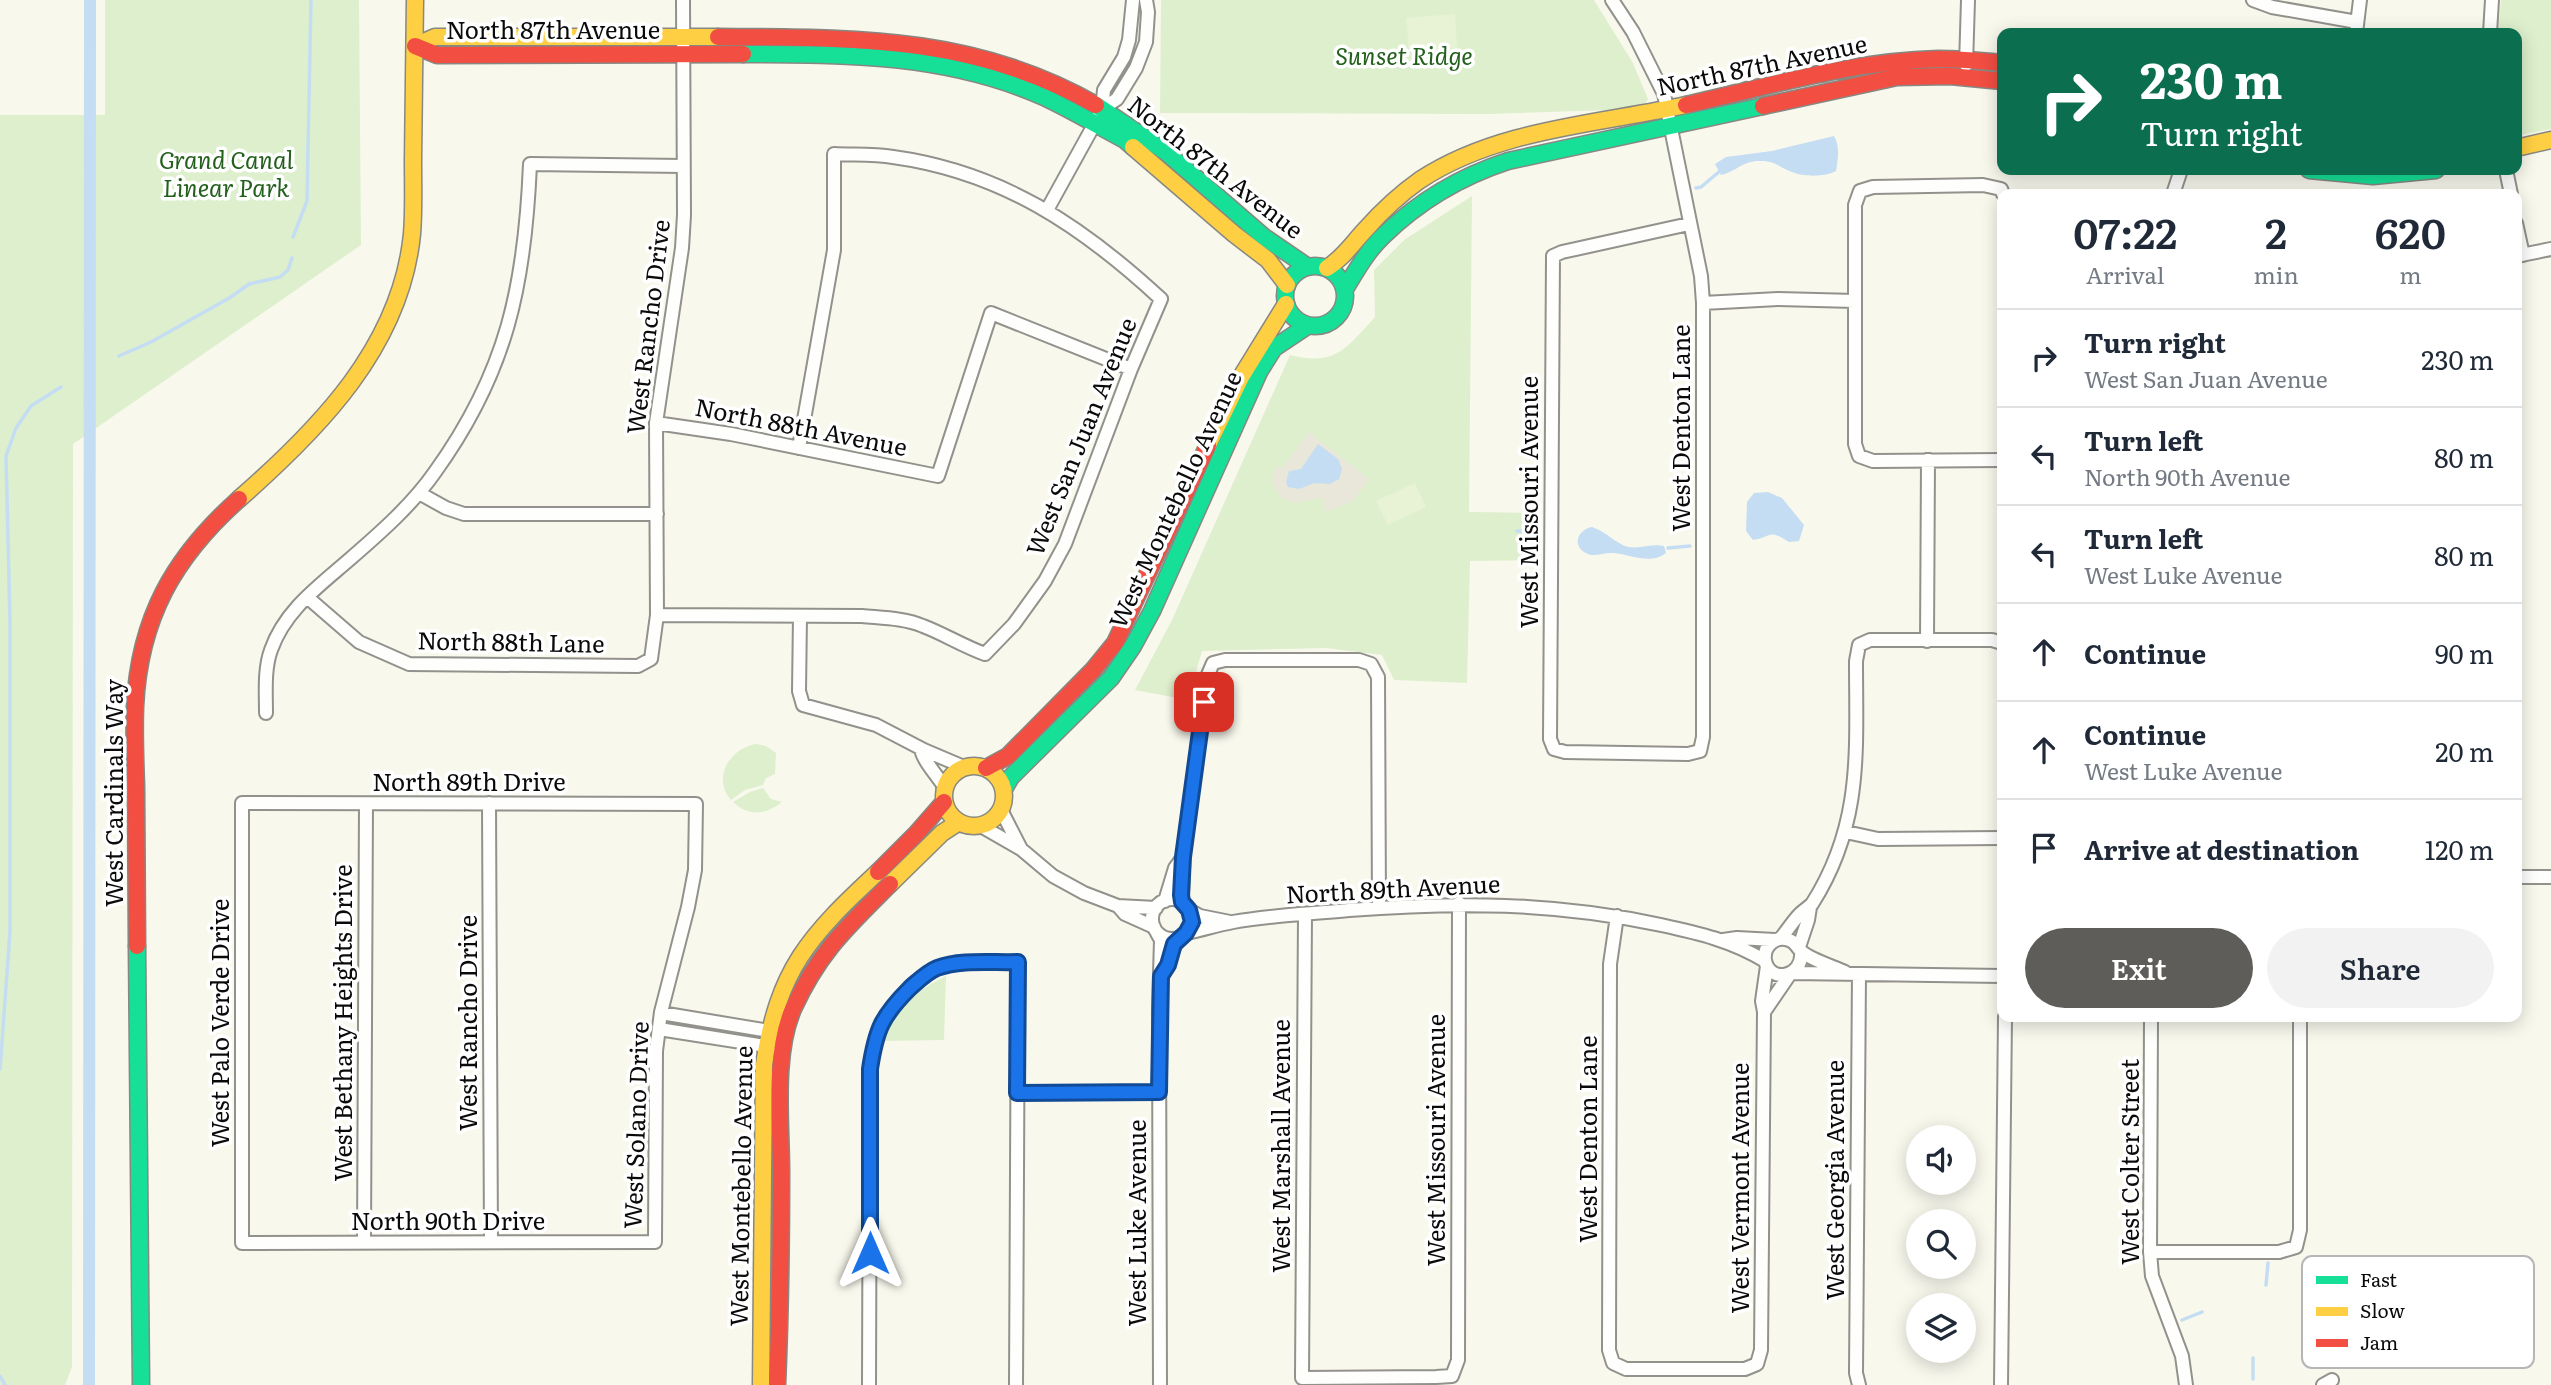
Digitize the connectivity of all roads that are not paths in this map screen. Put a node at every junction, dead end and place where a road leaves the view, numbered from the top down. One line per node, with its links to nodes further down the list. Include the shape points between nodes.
1 (415, 0): 15 (street, West Cardinals Way)
2 (683, 0): 14 (street, West Rancho Drive)
3 (1133, 0): 12 (street)
4 (1146, 0): 13 (street)
5 (1612, 0): 20 (street, via 1654,72)
6 (1968, 0): 18 (street)
7 (2253, 0): 10 (street)
8 (2360, 0): 10 (street)
9 (2492, 0): 11 (street)
10 (2356, 28)
11 (2490, 28)
12 (1129, 31): 13 (street); 21 (street, via 1124,57 1104,90)
13 (1147, 32): 21 (street, via 1136,68 1117,99)
14 (683, 36): 15 (street, North 87th Avenue, via 435,37); 16 (street, West Rancho Drive); 21 (street, North 87th Avenue, via 832,37 939,48 1061,85)
15 (415, 46): 16 (street, North 87th Avenue, via 437,55); 110 (street, West Cardinals Way, via 412,234 408,265 384,329 335,407 185,556 159,600 141,651 135,720)
16 (683, 54): 21 (street, North 87th Avenue, via 915,60 964,70); 25 (street, West Rancho Drive)
17 (1997, 64): 18 (street, North 87th Avenue)
18 (1966, 68): 19 (street, North 87th Avenue); 20 (street, North 87th Avenue, via 1917,61 1867,66); 22 (street, North 87th Avenue, via 1897,77)
19 (1997, 79)
20 (1667, 109): 22 (street, West Denton Lane); 34 (street, North 87th Avenue, via 1536,134 1460,158 1401,195 1350,251)
21 (1098, 116): 29 (street); 33 (street, North 87th Avenue, via 1154,143 1277,247); 35 (street, North 87th Avenue, via 1268,260)
22 (1670, 127): 30 (street, West Denton Lane); 36 (street, North 87th Avenue, via 1477,171 1441,190 1383,236)
23 (2551, 140): 24 (street)
24 (2522, 147)
25 (683, 166): 42 (street, West Rancho Drive, via 682,248); 46 (street, via 530,164 523,260 503,347 473,413)
26 (2383, 175): 27 (street)
27 (2402, 175)
28 (1997, 190): 37 (street, via 1983,186 1860,191 1855,205)
29 (1048, 210): 41 (street, West San Juan Avenue, via 1120,260 1161,299); 43 (street, via 953,169 891,156 834,154 834,250)
30 (1689, 224): 38 (street, West Denton Lane); 56 (street, West Missouri Avenue, via 1553,256 1550,739 1554,749 1564,752)
31 (2551, 249): 32 (street)
32 (2522, 255)
33 (1308, 267): 34 (street); 35 (street, via 1292,276)
34 (1327, 268): 36 (street)
35 (1287, 285): 39 (street)
36 (1345, 289): 40 (street, via 1344,307 1335,320)
37 (1855, 300): 38 (street); 44 (street, via 1855,444 1859,456 1873,461)
38 (1703, 303): 56 (street, West Denton Lane)
39 (1286, 304): 40 (street, via 1293,318); 58 (street, West Montebello Avenue, via 1247,364 1115,643 1008,756)
40 (1307, 326): 59 (street, West Montebello Avenue, via 1274,348 1259,372 1133,646 1111,678)
41 (1131, 369): 43 (street, North 88th Avenue, via 991,313 938,476); 50 (street, West San Juan Avenue, via 1065,544 1014,624 985,654 922,625 895,619)
42 (656, 423): 43 (street, North 88th Avenue); 47 (street, West Rancho Drive)
43 (799, 448)
44 (1928, 460): 45 (street); 51 (street)
45 (1997, 460)
46 (419, 493): 47 (street, via 464,514); 48 (street)
47 (657, 514): 49 (street, West Rancho Drive)
48 (307, 597): 53 (street, North 88th Lane, via 359,642 409,664 638,666); 54 (street, via 285,620 270,651)
49 (657, 615): 50 (street); 53 (street, West Rancho Drive)
50 (800, 616): 55 (street, via 799,691 803,705 876,725)
51 (1927, 641): 52 (street); 68 (street, via 1870,640 1858,645 1856,774)
52 (1997, 642)
53 (651, 659)
54 (266, 713)
55 (921, 749): 57 (street); 60 (street)
56 (1700, 751)
57 (964, 767): 58 (street); 60 (street, via 954,772)
58 (986, 768): 59 (street)
59 (1004, 789): 65 (street)
60 (944, 795): 66 (street, via 949,814); 99 (street, West Montebello Avenue, via 917,836 804,947 788,974)
61 (242, 803): 63 (street, North 89th Drive); 105 (street, West Palo Verde Drive)
62 (489, 803): 63 (street, North 89th Drive); 64 (street, North 89th Drive); 103 (street, West Rancho Drive)
63 (366, 804): 106 (street, West Bethany Heights Drive)
64 (696, 804): 94 (street, West Solano Drive, via 695,870)
65 (1001, 810): 67 (street); 70 (street)
66 (958, 822): 67 (street); 100 (street, West Montebello Avenue, via 835,939 805,983)
67 (981, 825): 70 (street)
68 (1846, 832): 69 (street, via 1878,839); 78 (street)
69 (1997, 838)
70 (1021, 849): 76 (street, via 1053,877)
71 (1183, 857): 75 (street); 77 (street); 79 (street, via 1207,677 1213,663 1359,660 1371,664 1378,677)
72 (2522, 877): 73 (street)
73 (2551, 877)
74 (1459, 903): 79 (street, North 89th Avenue); 81 (street, North 89th Avenue, via 1576,909); 109 (street, West Missouri Avenue, via 1458,1360 1452,1376)
75 (1161, 904): 76 (street); 77 (street, via 1177,900); 83 (street, via 1153,914)
76 (1118, 906): 83 (street)
77 (1186, 906): 82 (street, North 89th Avenue, via 1200,916); 84 (street, via 1192,922)
78 (1810, 907): 86 (street); 87 (street)
79 (1379, 908): 80 (street, North 89th Avenue)
80 (1305, 914): 82 (street, North 89th Avenue); 109 (street, West Marshall Avenue)
81 (1617, 916): 85 (street, North 89th Avenue); 108 (street, West Denton Lane, via 1610,964 1609,1350 1613,1363 1626,1369 1745,1369)
82 (1230, 922): 84 (street, North 89th Avenue)
83 (1156, 930): 84 (street, via 1168,939); 91 (street, West Luke Avenue, via 1161,940)
84 (1184, 935): 91 (street, West Luke Avenue, via 1174,944)
85 (1723, 940): 86 (street, North 89th Avenue); 88 (street, North 89th Avenue)
86 (1777, 940): 87 (street, via 1788,939); 88 (street, via 1765,952)
87 (1800, 949): 89 (street, via 1801,962); 90 (street)
88 (1766, 964): 89 (street, via 1774,973); 93 (street, West Vermont Avenue)
89 (1791, 973): 90 (street); 93 (street)
90 (1852, 973): 92 (street); 116 (street, West Georgia Avenue)
91 (1161, 976): 101 (street, West Luke Avenue)
92 (1997, 976)
93 (1764, 1012): 108 (street, West Vermont Avenue, via 1761,1350)
94 (661, 1013): 98 (street, West Solano Drive); 99 (street)
95 (2005, 1022): 117 (street)
96 (2151, 1022): 107 (street, West Colter Street)
97 (2300, 1022): 107 (street, via 2300,1230 2296,1247 2279,1252)
98 (659, 1029): 99 (street); 104 (street, West Solano Drive)
99 (767, 1038): 100 (street); 111 (street, West Montebello Avenue)
100 (784, 1041): 112 (street, West Montebello Avenue)
101 (1159, 1092): 102 (street); 115 (street, West Luke Avenue)
102 (1017, 1093): 113 (street, via 1018,962 937,968 883,1017 870,1069); 114 (street)
103 (491, 1242): 104 (street, North 90th Drive); 106 (street, North 90th Drive)
104 (655, 1242)
105 (242, 1243): 106 (street, North 90th Drive)
106 (365, 1243)
107 (2150, 1252): 118 (street, West Colter Street, via 2152,1276 2182,1356)
108 (1757, 1364)
109 (1302, 1378)
110 (141, 1385)
111 (761, 1385)
112 (776, 1385)
113 (869, 1385)
114 (1016, 1385)
115 (1160, 1385)
116 (1859, 1385)
117 (2001, 1385)
118 (2186, 1385)

